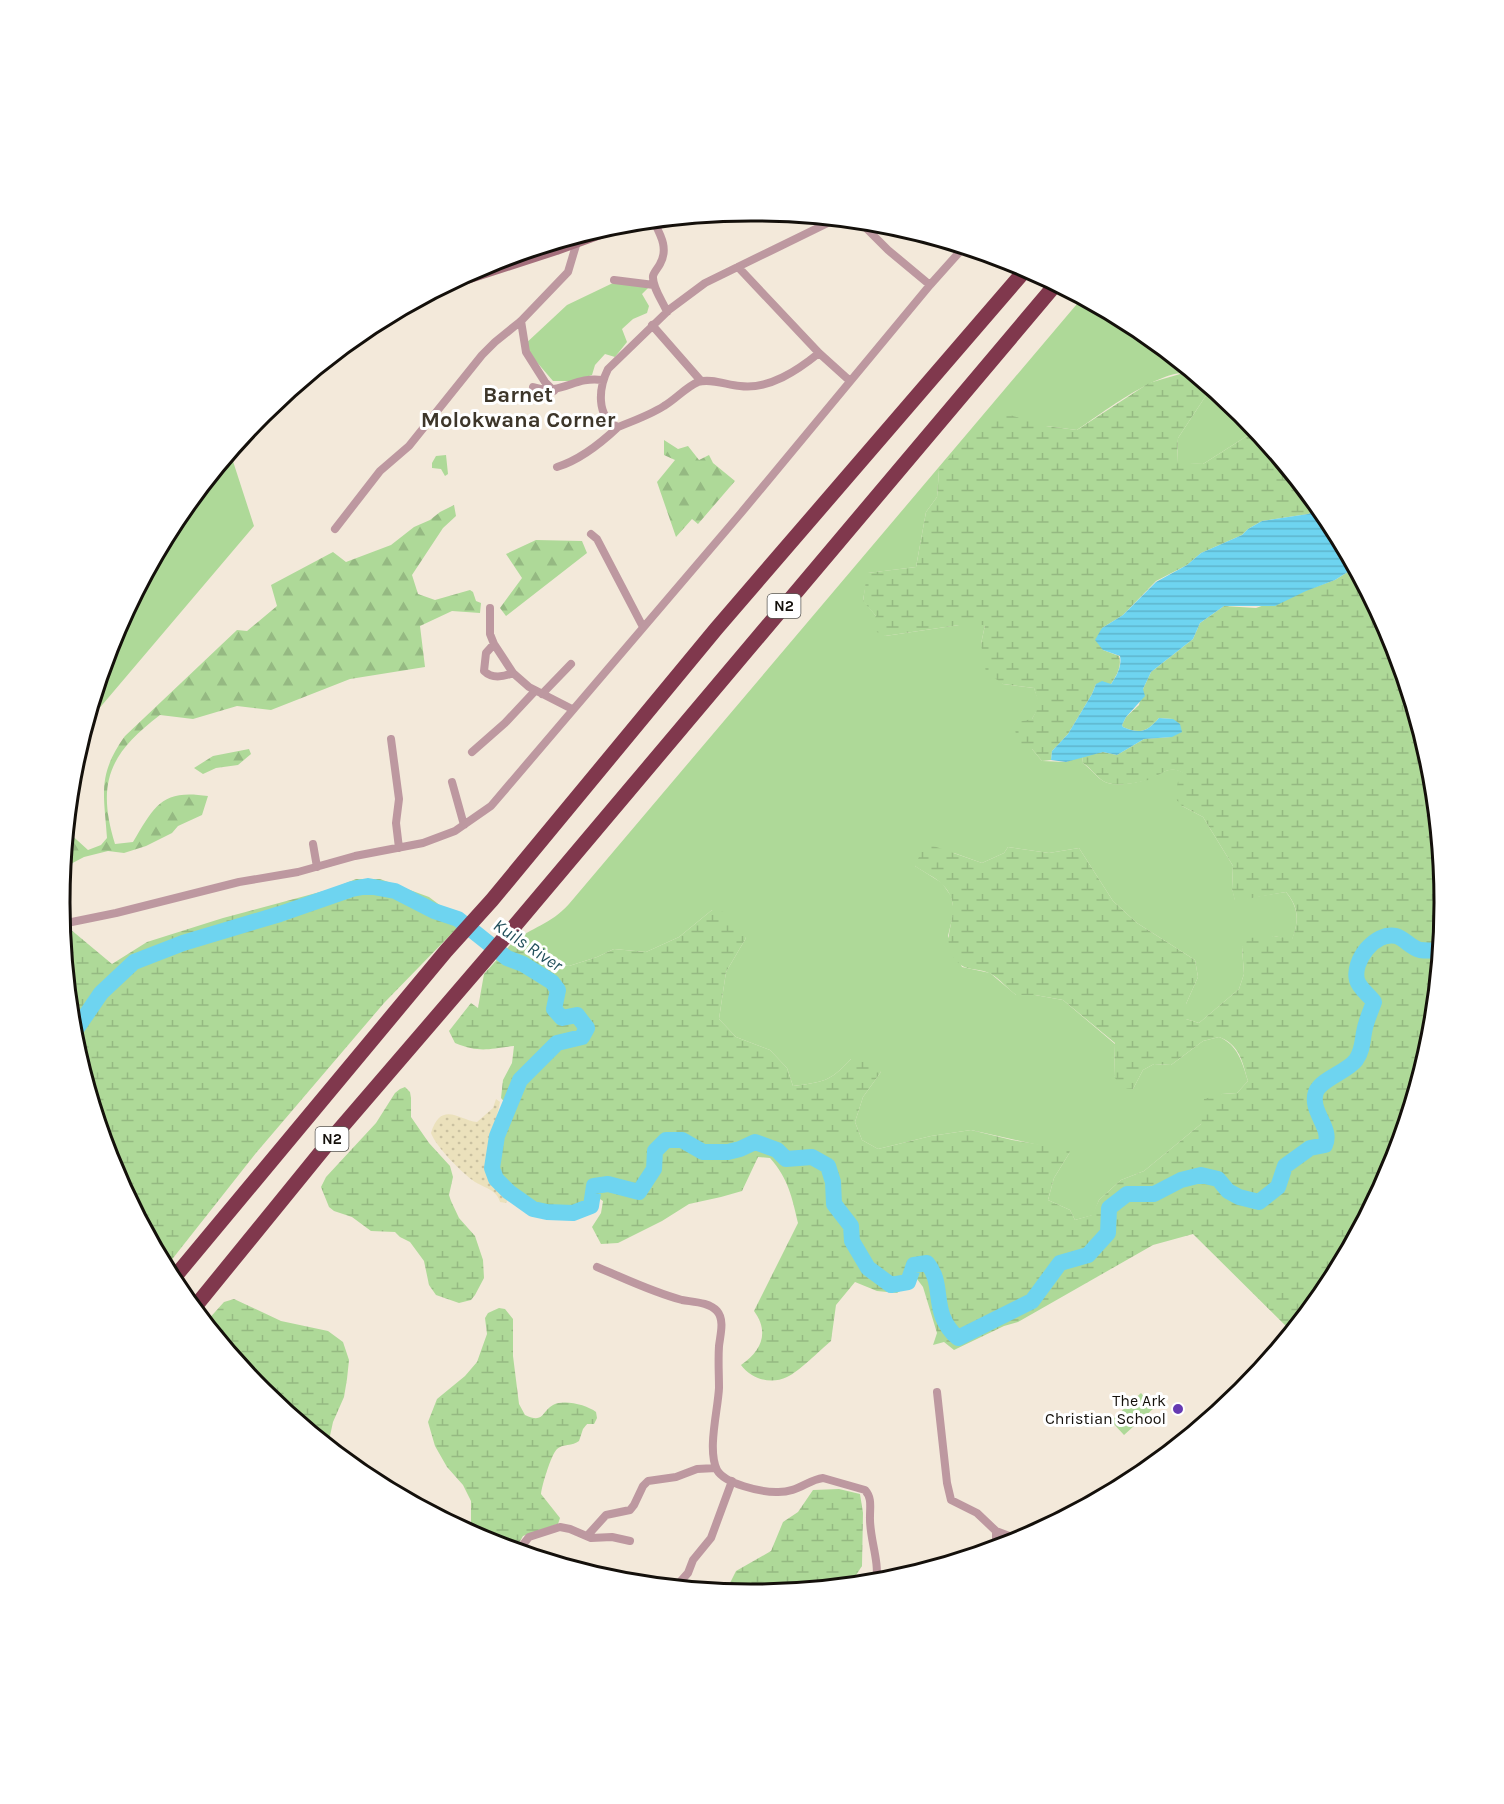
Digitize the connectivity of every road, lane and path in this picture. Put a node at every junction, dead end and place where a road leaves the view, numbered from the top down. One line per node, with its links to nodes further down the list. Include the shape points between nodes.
1 (825, 225): 6 (street)
2 (657, 227): 9 (street, via 664,251 653,274)
3 (869, 231): 10 (street)
4 (576, 244): 13 (street, via 568,272)
5 (958, 253): 10 (street)
6 (738, 267): 12 (street, via 705,284); 15 (street)
7 (1020, 276): 41 (highway, N2, via 716,629)
8 (614, 280): 9 (street)
9 (654, 285): 12 (street)
10 (930, 285): 18 (street)
11 (1051, 290): 42 (highway, N2, via 334,1136)
12 (667, 312): 14 (street)
13 (521, 321): 20 (street, via 526,352); 23 (street, via 482,355 409,446 380,471)
14 (652, 326): 16 (street, via 611,364); 17 (street)
15 (819, 353): 17 (street, via 779,379 753,386); 18 (street)
16 (602, 380): 20 (street); 21 (street, via 602,410)
17 (701, 381): 21 (street, via 654,412)
18 (850, 381): 26 (street)
19 (532, 387): 20 (street)
20 (554, 391)
21 (618, 428): 22 (street, via 574,460)
22 (557, 467)
23 (336, 529)
24 (591, 534): 26 (street)
25 (490, 608): 27 (street)
26 (643, 627): 31 (street)
27 (494, 644): 29 (street); 29 (street, via 486,653 484,671 495,677)
28 (571, 664): 30 (street)
29 (513, 674): 30 (street)
30 (539, 692): 31 (street); 33 (street)
31 (572, 709): 35 (street, via 491,806)
32 (391, 739): 37 (street, via 399,799)
33 (472, 752)
34 (452, 782): 35 (street)
35 (464, 825): 37 (street, via 431,840)
36 (313, 844): 38 (street)
37 (399, 848): 38 (street)
38 (317, 867): 39 (street)
39 (71, 922)
40 (597, 1267): 44 (street, via 661,1294 709,1306 719,1314 719,1389 713,1433)
41 (179, 1271)
42 (200, 1301)
43 (937, 1392): 46 (street, via 948,1495)
44 (716, 1468): 45 (street); 48 (street, via 648,1481 630,1510 606,1515)
45 (732, 1481): 52 (street, via 775,1492 794,1491 823,1478 865,1490 870,1499); 53 (street, via 711,1538)
46 (996, 1531): 47 (street); 49 (street)
47 (1006, 1535)
48 (587, 1536): 50 (street); 51 (street, via 561,1527 529,1537)
49 (996, 1538)
50 (630, 1541)
51 (524, 1544)
52 (877, 1571)
53 (682, 1580)

